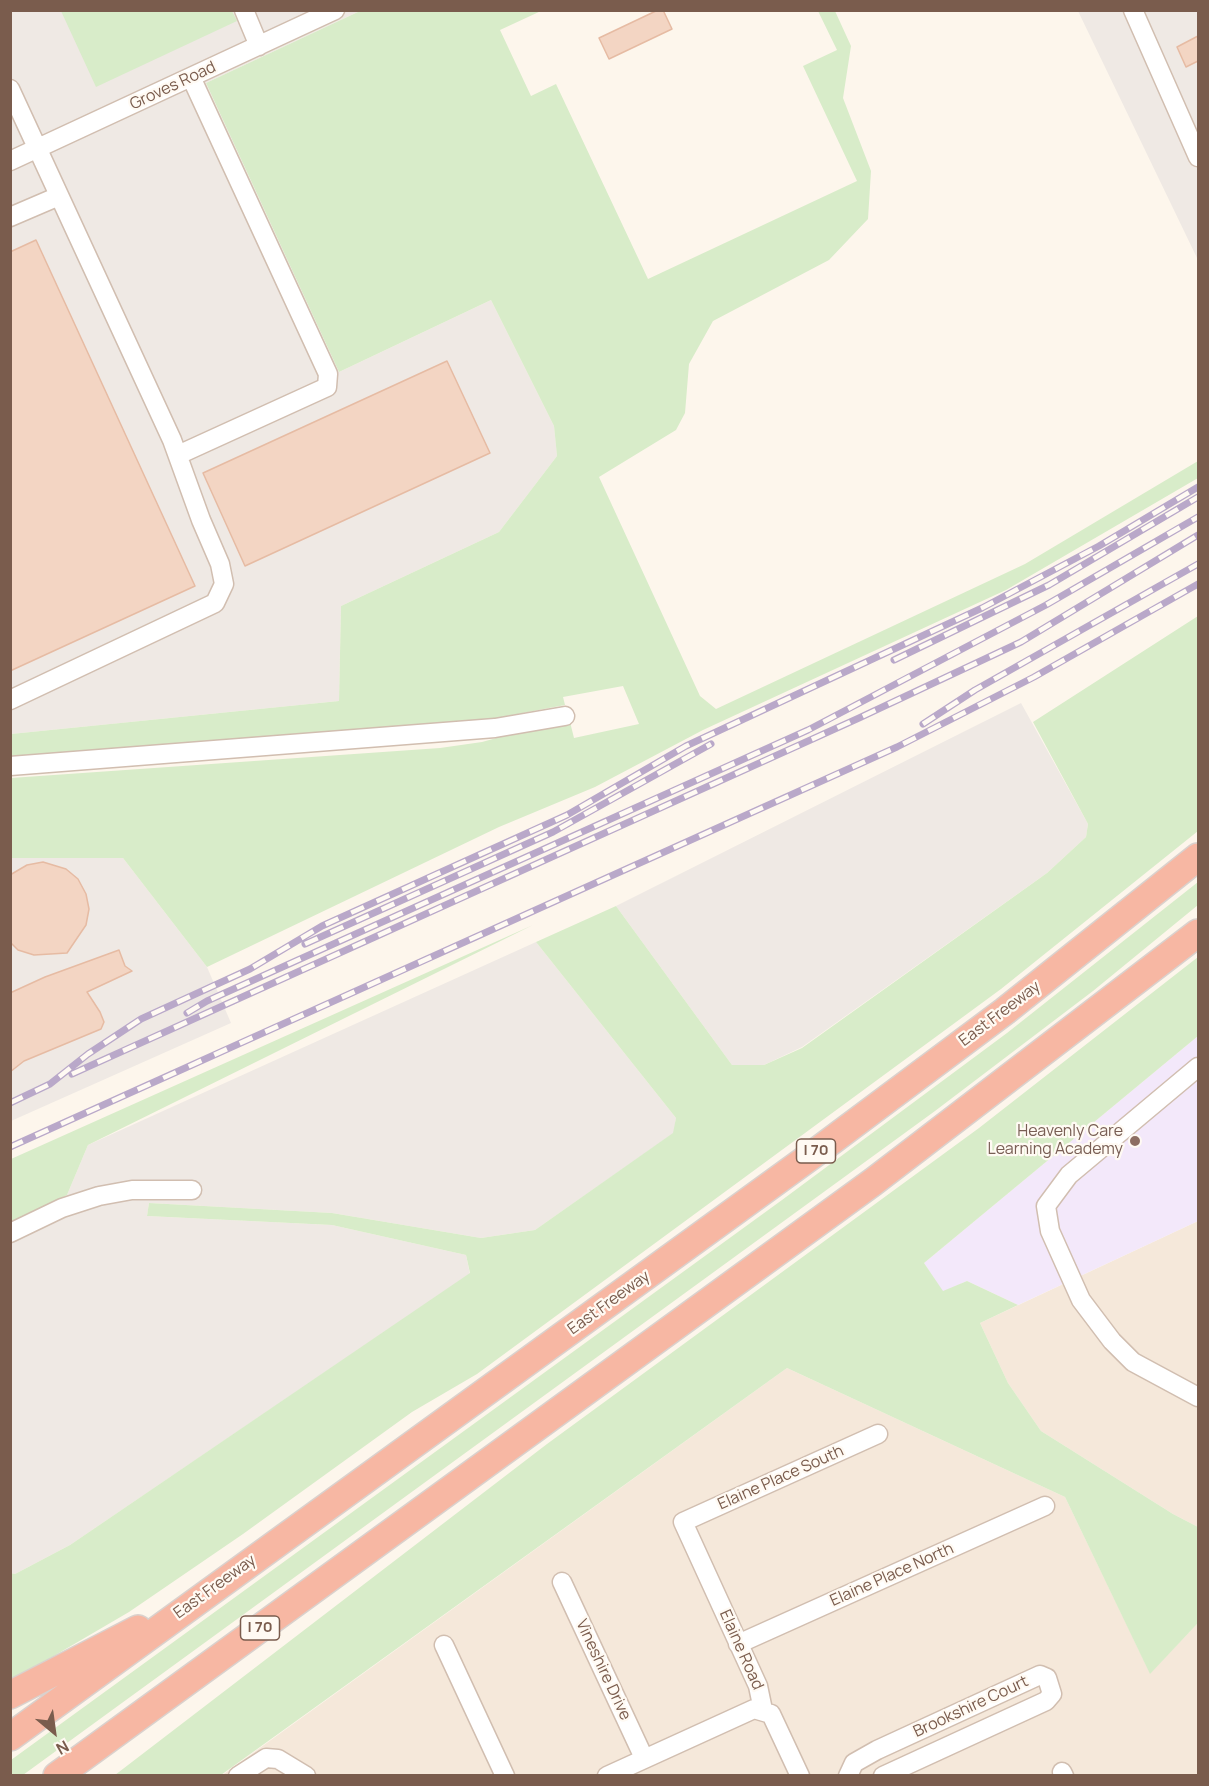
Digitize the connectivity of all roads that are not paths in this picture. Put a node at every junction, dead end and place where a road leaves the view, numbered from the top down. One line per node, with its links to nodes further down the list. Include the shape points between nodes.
1 (244, 10): 4 (street)
2 (336, 10): 4 (street, Groves Road)
3 (1132, 10): 8 (street)
4 (259, 46): 5 (street, Groves Road)
5 (191, 77): 7 (street, Groves Road); 12 (street, via 328,374 327,387)
6 (10, 88): 7 (street)
7 (37, 149): 9 (street, Groves Road); 10 (street)
8 (1198, 158)
9 (10, 161)
10 (59, 196): 11 (street); 12 (street)
11 (10, 217)
12 (178, 455): 13 (street, via 225,584 215,603)
13 (10, 700)
14 (565, 716): 15 (street, via 495,728)
15 (10, 766)
16 (1198, 857): 27 (highway, East Freeway / I 70, via 1005,1011 819,1150)
17 (1198, 933): 24 (highway, I 70, via 882,1175)
18 (1198, 1067): 21 (street, via 1069,1175 1046,1206 1050,1231 1081,1300 1112,1341 1133,1362)
19 (192, 1190): 20 (street, via 132,1190 99,1196 62,1208)
20 (10, 1233)
21 (1197, 1393)
22 (878, 1434): 25 (street, Elaine Place South)
23 (1045, 1506): 28 (street, Elaine Place North)
24 (420, 1512): 34 (highway, I 70); 35 (highway)
25 (683, 1522): 28 (street, Elaine Road)
26 (562, 1582): 33 (street, Vineshire Drive)
27 (190, 1605): 30 (highway, via 107,1643); 32 (highway, East Freeway / I 70)
28 (738, 1644): 31 (street, Elaine Road, via 760,1692)
29 (444, 1645): 38 (street)
30 (10, 1695)
31 (763, 1710): 33 (street, via 746,1711); 40 (street, Elaine Road, via 775,1721)
32 (10, 1737)
33 (644, 1758): 39 (street)
34 (57, 1776)
35 (88, 1776)
36 (238, 1776): 37 (street, via 266,1758 278,1759)
37 (306, 1776)
38 (505, 1776)
39 (607, 1776)
40 (800, 1776)
41 (848, 1776): 42 (street, Brookshire Court, via 854,1763 877,1750 1040,1675 1047,1678 1052,1695 1046,1701)
42 (883, 1776)

